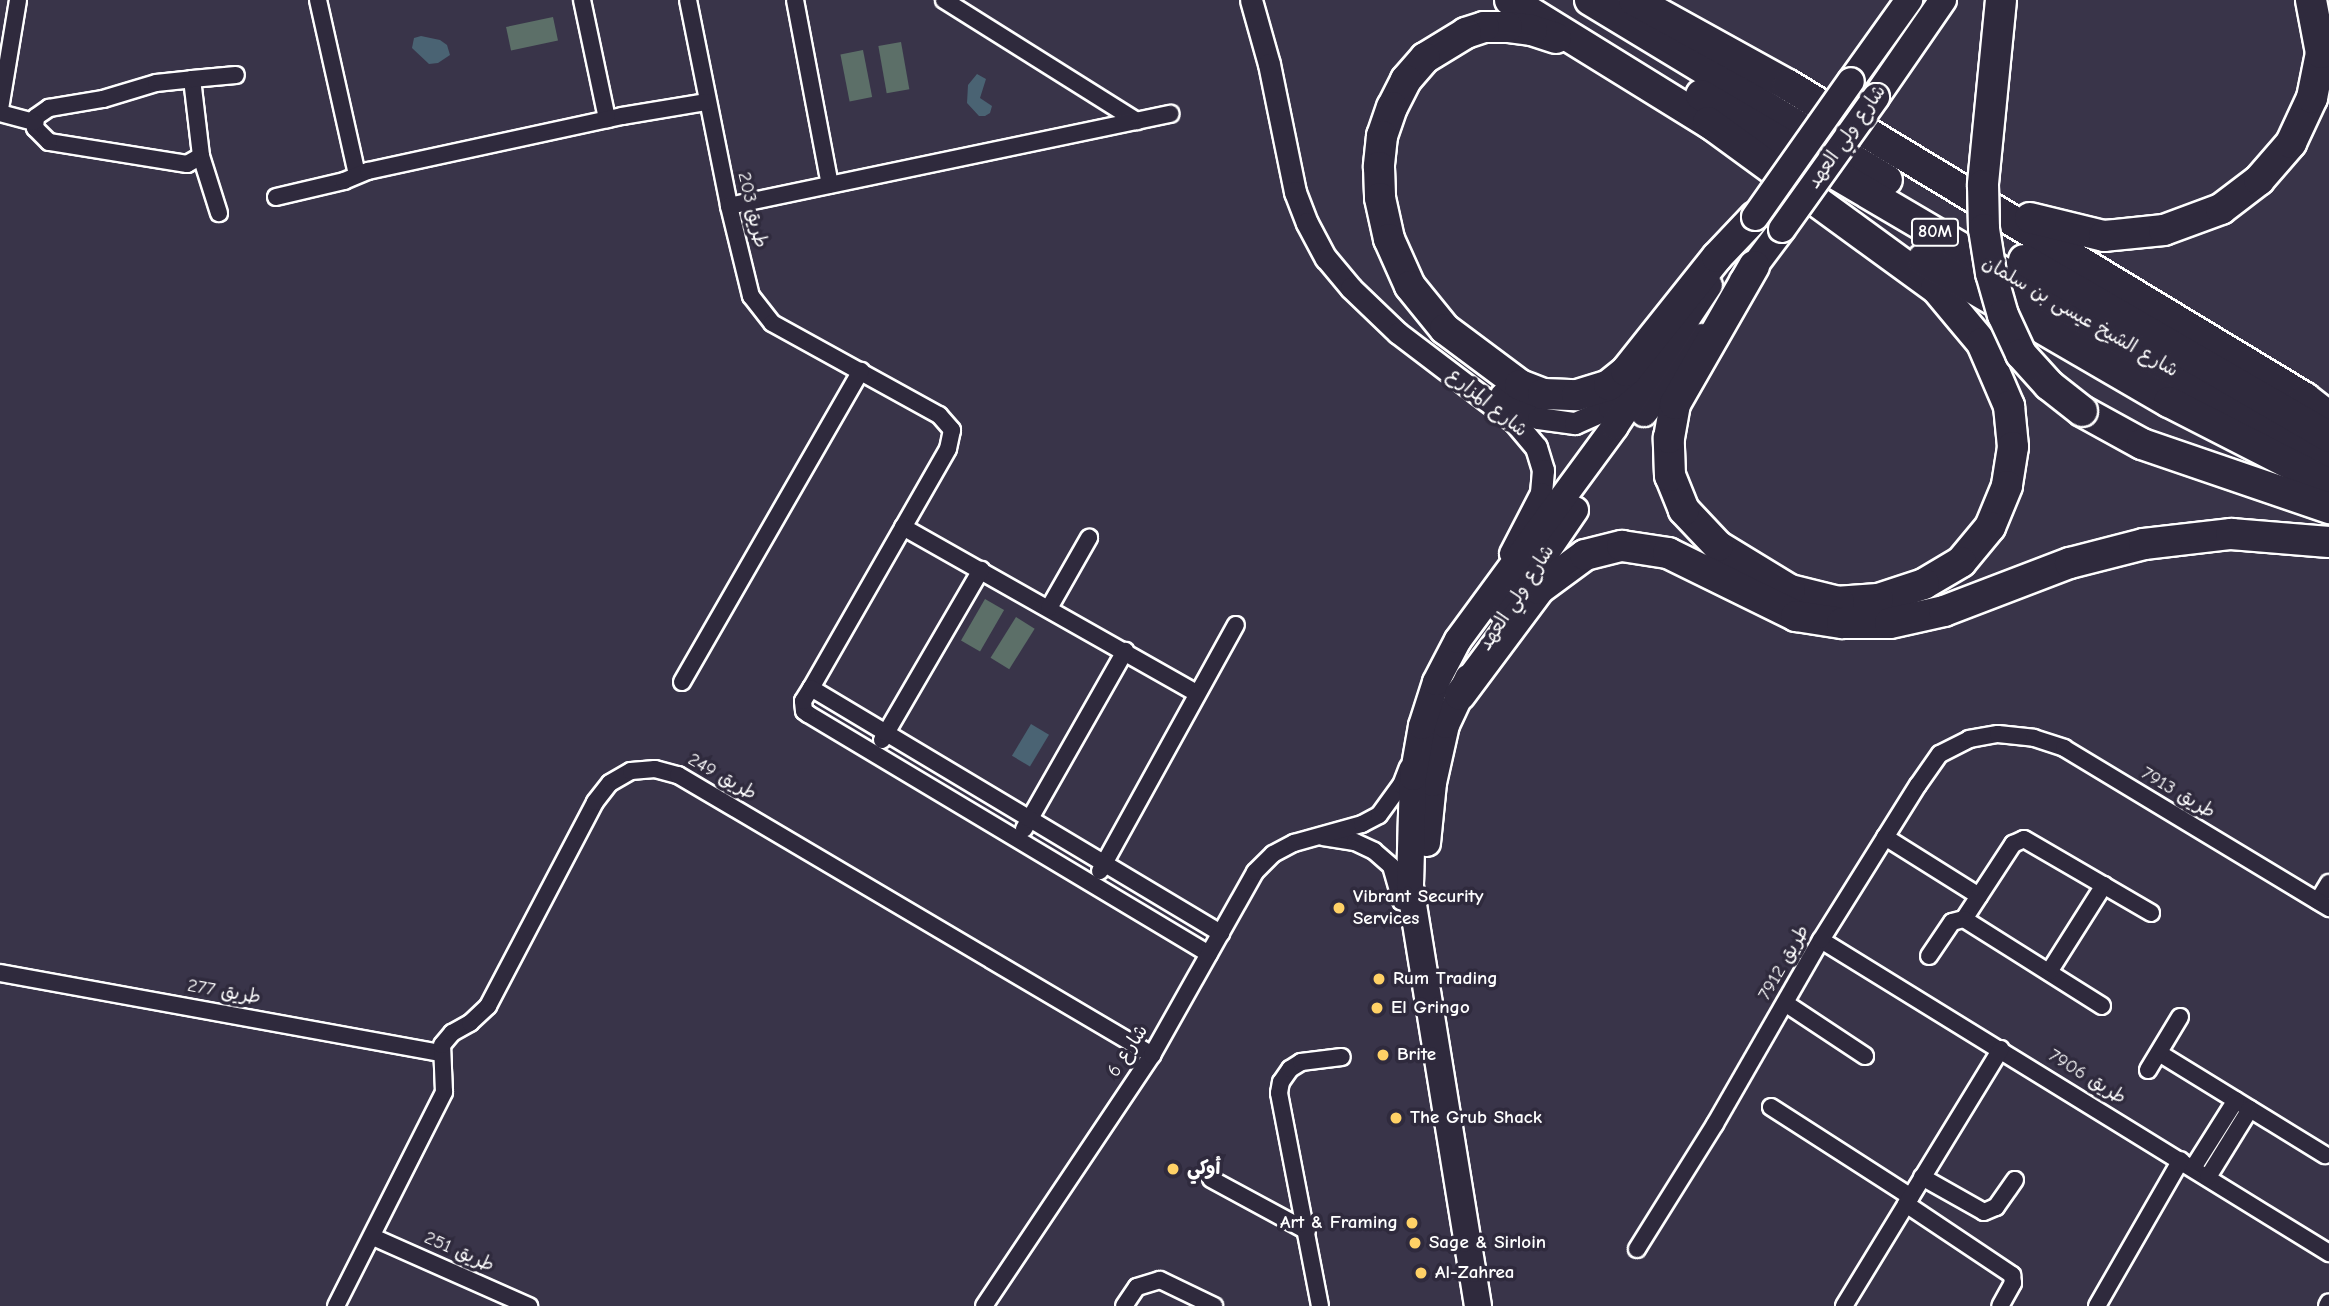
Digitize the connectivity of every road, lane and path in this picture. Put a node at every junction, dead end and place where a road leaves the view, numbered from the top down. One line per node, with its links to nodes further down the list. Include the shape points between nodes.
1 (18, 0): 22 (street)
2 (318, 0): 29 (street)
3 (582, 0): 24 (street)
4 (688, 0): 21 (street, طريق 203)
5 (795, 0): 30 (street)
6 (944, 0): 25 (street)
7 (1251, 0): 37 (street, شارع المزارع, via 1300,208 1332,266)
8 (1510, 0): 17 (highway)
9 (1541, 0): 42 (highway, شارع الشيخ عيسى بن سلمان / 80M)
10 (1590, 0): 41 (highway, شارع الشيخ عيسى بن سلمان / 80M, via 1876,174)
11 (1634, 0): 20 (highway)
12 (1666, 0): 20 (highway)
13 (1909, 0): 35 (main road, شارع ولي العهد, bridge, via 1851,81)
14 (1943, 0): 35 (main road, شارع ولي العهد, bridge, via 1876,97)
15 (2001, 0): 44 (highway, bridge, via 1983,185 1984,229 2003,315 2021,354 2049,385 2082,411 2142,444)
16 (2311, 0): 31 (highway, via 2320,53 2312,98 2291,143 2259,180 2221,209 2164,230 2104,236 2054,226)
17 (1600, 57): 27 (highway); 35 (highway, via 1532,30 1484,27 1444,44 1406,80 1382,136 1380,198 1389,239 1410,286 1445,329 1520,385 1543,394 1577,395 1609,385 1626,371 1717,257)
18 (236, 75): 19 (street)
19 (192, 79): 26 (street, via 49,108); 28 (street)
20 (1788, 85): 31 (highway)
21 (706, 102): 24 (street); 33 (street, طريق 203)
22 (0, 111): 26 (street)
23 (1171, 114): 25 (street)
24 (607, 119): 29 (street)
25 (1137, 121): 30 (street)
26 (34, 122): 28 (street, via 42,139 72,147 181,165)
27 (1708, 122): 36 (highway, via 1936,288 1982,342 2009,406 2013,447 2007,486 1990,527 1961,562 1924,584 1878,599 1839,602 1790,590 1718,546 1684,510 1670,475 1669,438 1675,404); 43 (highway, via 2019,318)
28 (201, 156): 34 (street)
29 (357, 174): 32 (street, via 339,183)
30 (830, 185): 33 (street)
31 (1964, 192): 40 (highway, via 2305,398)
32 (276, 197)
33 (729, 206): 39 (street, طريق 203, via 749,292 757,305 772,323)
34 (219, 213)
35 (1768, 223): 36 (main road, شارع ولي العهد); 38 (main road, شارع ولي العهد)
36 (1754, 267): 56 (main road, شارع ولي العهد, via 1579,504 1509,607)
37 (1379, 314): 38 (street, شارع المزارع, via 1527,412 1550,422 1575,423 1599,415); 49 (street, شارع المزارع, via 1514,421 1536,447 1543,470 1541,493)
38 (1661, 358): 49 (main road, شارع ولي العهد)
39 (861, 371): 45 (street, طريق 203, via 939,415 952,430 948,449); 53 (street)
40 (2329, 417)
41 (2329, 438)
42 (2329, 465)
43 (2329, 484)
44 (2329, 508)
45 (903, 527): 48 (street); 54 (street, طريق 203)
46 (1089, 538): 50 (street)
47 (2329, 542): 56 (highway, via 2231,534 2144,544 2070,563 1944,611 1890,623 1842,623 1796,616 1668,553 1622,546 1585,555 1539,589)
48 (981, 570): 50 (street); 58 (street)
49 (1491, 592): 57 (main road, شارع ولي العهد, via 1441,672)
50 (1049, 608): 52 (street)
51 (1236, 625): 55 (street)
52 (1125, 652): 55 (street); 61 (street)
53 (682, 681)
54 (811, 688): 58 (street); 60 (street, via 803,701 804,711)
55 (1196, 693): 65 (street)
56 (1460, 695): 110 (main road, شارع ولي العهد, via 1446,725 1433,783 1427,889)
57 (1422, 726): 62 (street, شارع 6, via 1401,785 1379,815); 77 (main road, شارع ولي العهد, via 1413,777 1410,885)
58 (886, 733): 60 (street); 61 (street)
59 (1998, 734): 63 (street, طريق 7912, via 1969,739 1940,754); 70 (street, طريق 7913, via 2034,738 2064,748)
60 (874, 754): 64 (street)
61 (1029, 820): 64 (street); 65 (street)
62 (1317, 835): 73 (street, شارع 6, via 1273,854 1245,887); 77 (street, via 1355,842 1391,866 1399,886 1407,943)
63 (1885, 837): 69 (street); 74 (street, طريق 7912)
64 (1019, 839): 66 (street)
65 (1104, 863): 66 (street); 73 (street)
66 (1093, 883): 75 (street)
67 (2329, 883): 70 (street)
68 (2104, 885): 69 (street, via 2024,839 2013,844); 71 (street); 78 (street)
69 (1979, 896): 72 (street)
70 (2323, 904)
71 (2151, 913)
72 (1964, 919): 76 (street, via 1952,922); 78 (street)
73 (1221, 933): 75 (street, شارع 6)
74 (1821, 940): 80 (street, طريق 7912); 83 (street, طريق 7906)
75 (1209, 954): 86 (street, شارع 6)
76 (1929, 956)
77 (1423, 972): 109 (main road, شارع ولي العهد)
78 (2049, 972): 81 (street)
79 (0, 973): 84 (street, طريق 277)
80 (1785, 1003): 88 (street); 101 (street, طريق 7912)
81 (2102, 1006)
82 (2180, 1017): 85 (street)
83 (2001, 1049): 93 (street, طريق 7906); 94 (street)
84 (440, 1053): 86 (street, طريق 249, via 446,1039 480,1015 495,995 601,792 631,771 655,769 678,775); 100 (street, via 444,1092)
85 (2159, 1053): 89 (street); 90 (street)
86 (1152, 1055): 105 (street, شارع 6)
87 (1342, 1056): 99 (street, via 1301,1062 1281,1082 1279,1093)
88 (1865, 1056)
89 (2148, 1070)
90 (2243, 1105): 92 (street); 93 (street); 95 (street)
91 (1771, 1107): 98 (street)
92 (2324, 1156)
93 (2187, 1164): 95 (street, طريق 7906); 113 (street)
94 (1922, 1177): 97 (street, via 1984,1212 1996,1207); 98 (street)
95 (2208, 1177): 102 (street, طريق 7906)
96 (1211, 1180): 99 (street)
97 (2015, 1180)
98 (1908, 1201): 111 (street); 112 (street, via 2012,1275 2013,1283)
99 (1307, 1230): 108 (street)
100 (373, 1237): 103 (street); 104 (street, طريق 251)
101 (1637, 1249)
102 (2329, 1253)
103 (335, 1306)
104 (529, 1306)
105 (984, 1306)
106 (1124, 1306): 107 (street, via 1137,1287 1160,1279)
107 (1214, 1306)
108 (1320, 1306)
109 (1478, 1306)
110 (1495, 1306)
111 (1844, 1306)
112 (2000, 1306)
113 (2098, 1306)

